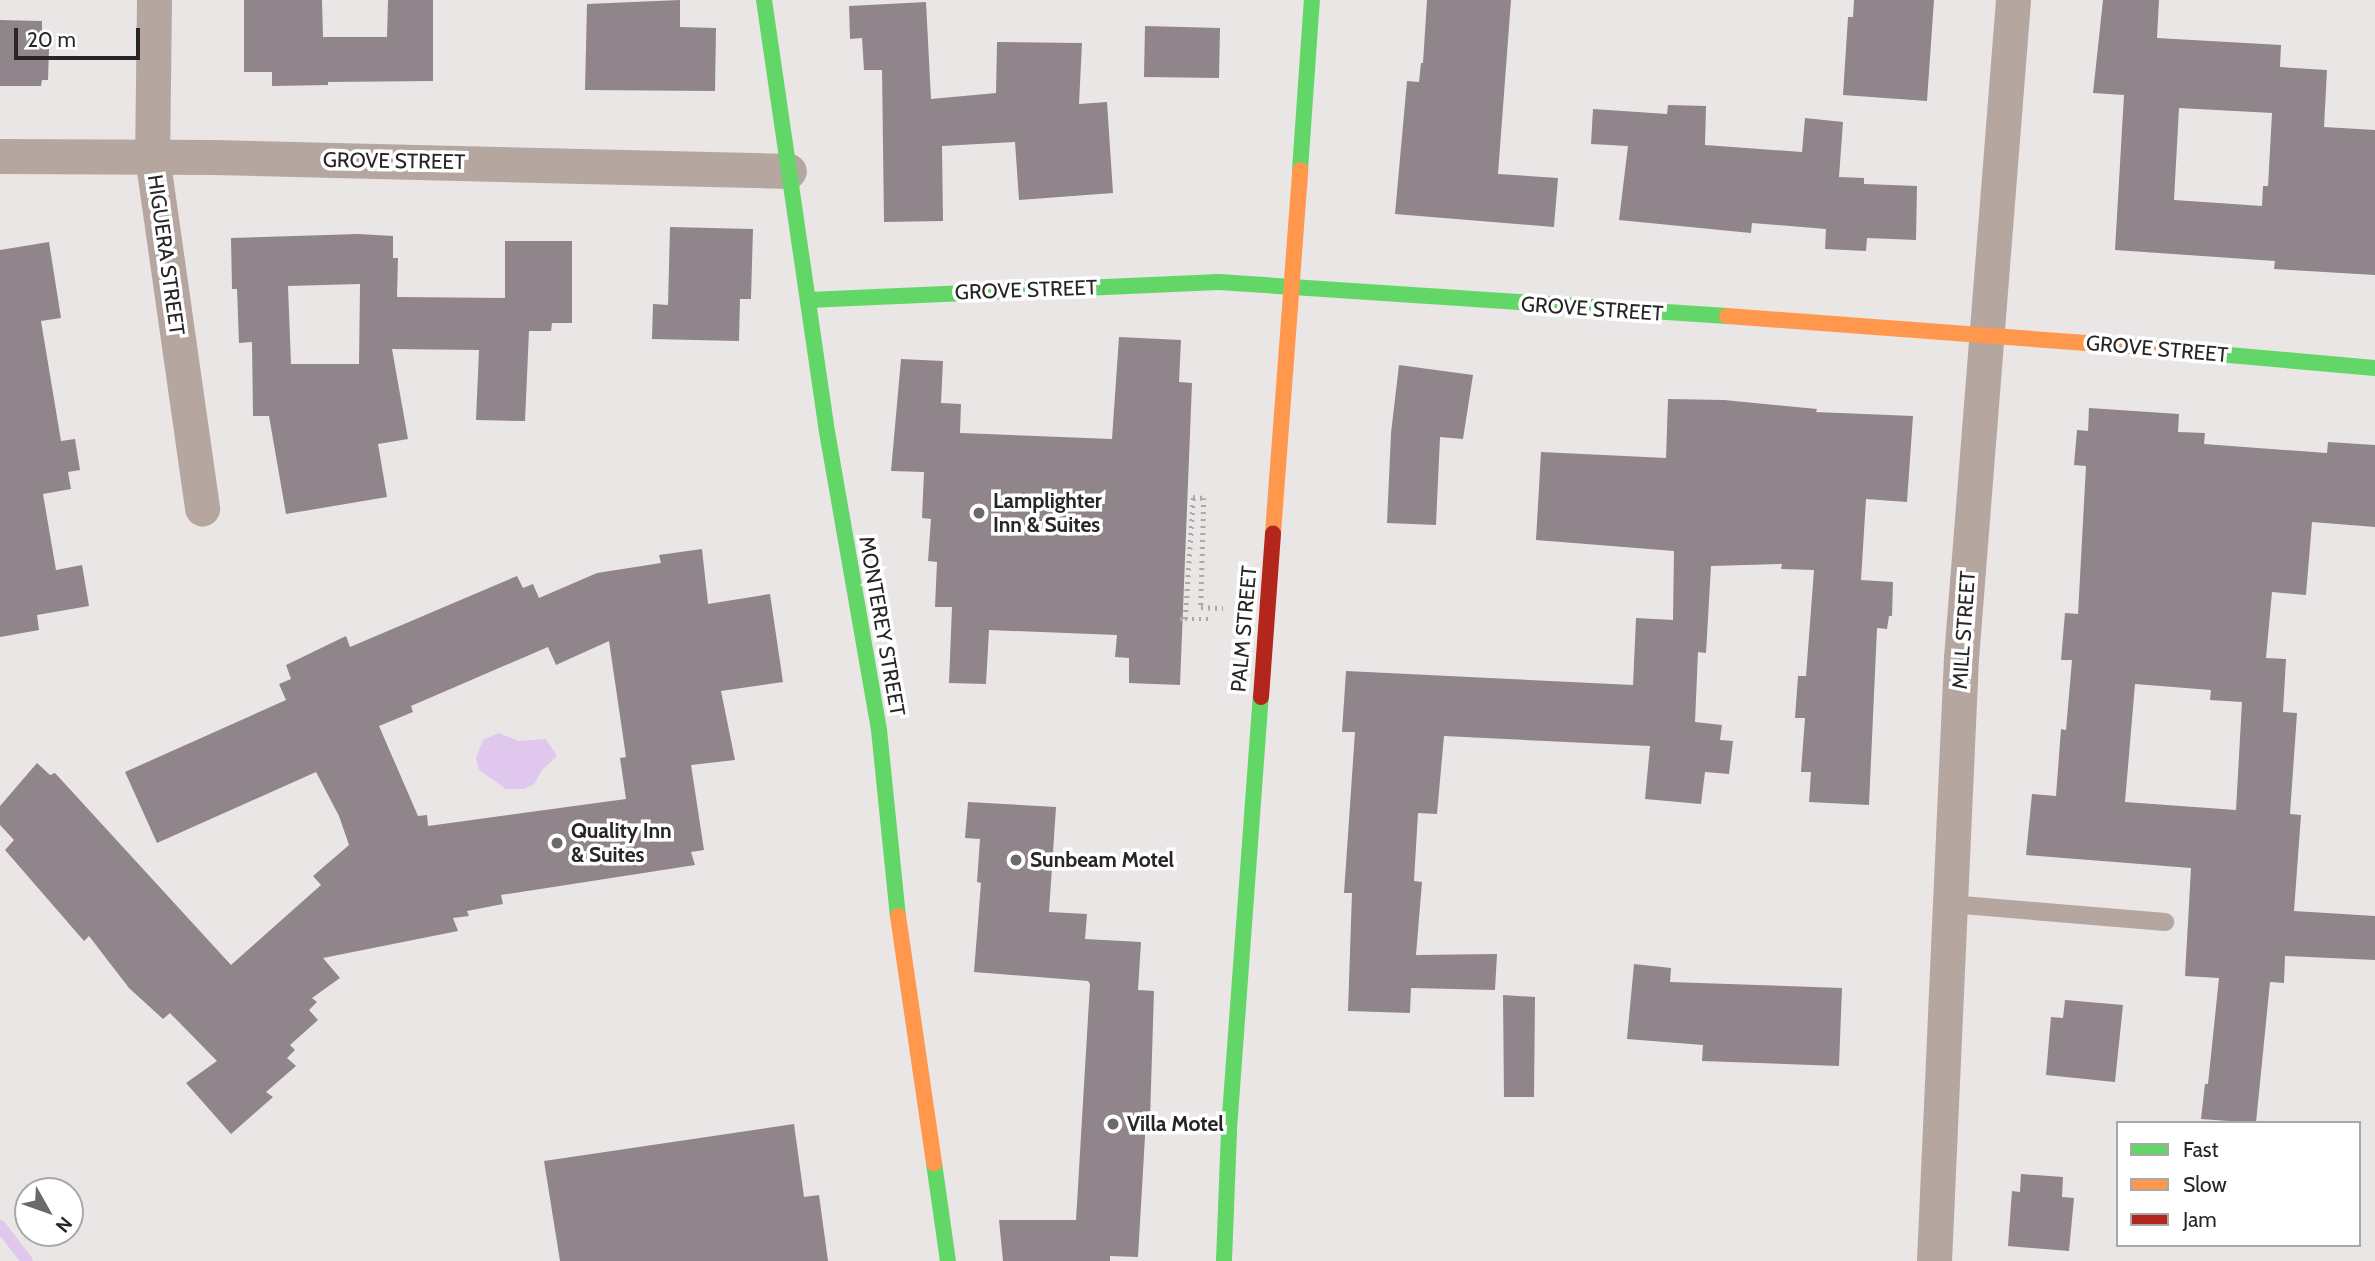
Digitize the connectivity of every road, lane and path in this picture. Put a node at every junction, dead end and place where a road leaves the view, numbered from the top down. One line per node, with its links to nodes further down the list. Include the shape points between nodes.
1 (154, 0): 6 (street, HIGUERA STREET)
2 (764, 0): 7 (street, MONTEREY STREET)
3 (1312, 0): 8 (street, PALM STREET)
4 (2013, 0): 10 (street, MILL STREET)
5 (0, 156): 6 (street, GROVE STREET)
6 (152, 156): 7 (street, GROVE STREET); 12 (street, HIGUERA STREET)
7 (789, 171): 9 (street, MONTEREY STREET)
8 (1290, 287): 9 (street, GROVE STREET, via 1219,282); 10 (street, GROVE STREET); 18 (street, PALM STREET, via 1229,1129)
9 (807, 300): 17 (street, MONTEREY STREET, via 879,730 898,919)
10 (1985, 334): 11 (street, GROVE STREET); 15 (street, MILL STREET, via 1961,658)
11 (2375, 368)
12 (202, 508)
13 (1223, 608): 14 (path, via 1201,607 1204,498 1193,498 1183,619)
14 (1209, 619)
15 (1950, 904): 16 (lane); 19 (street, MILL STREET)
16 (2165, 922)
17 (948, 1261)
18 (1224, 1261)
19 (1934, 1261)

